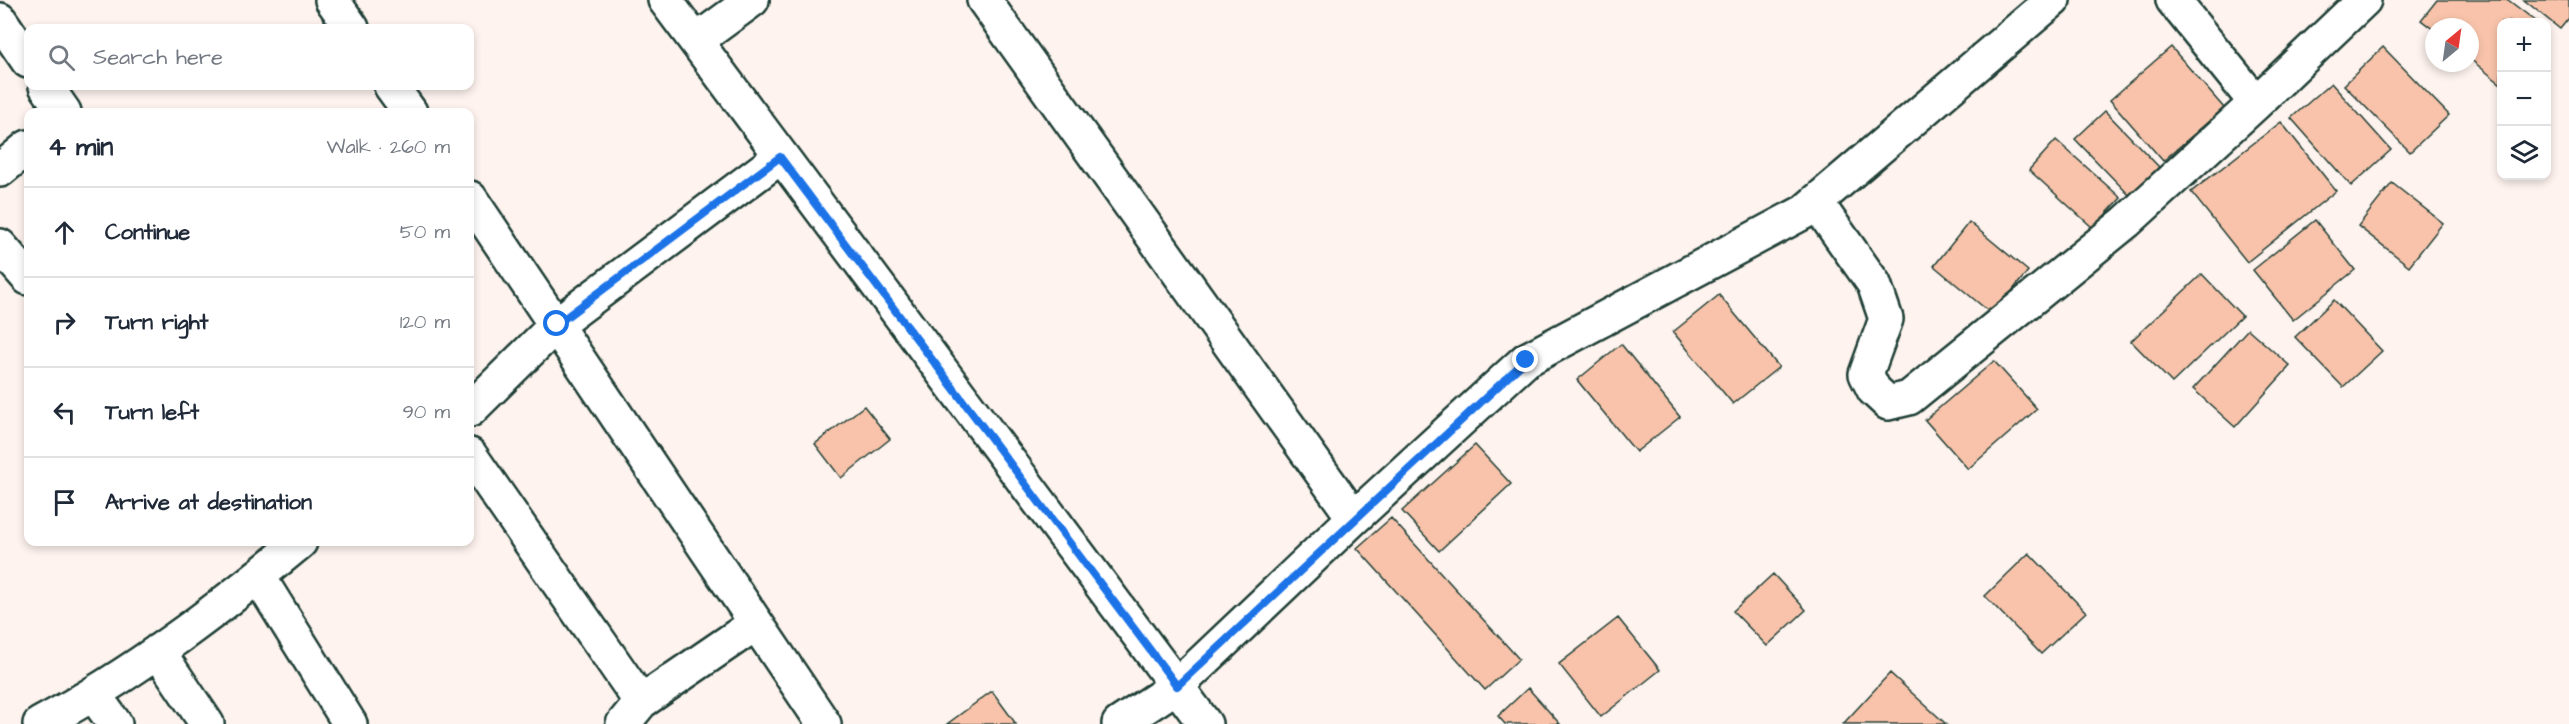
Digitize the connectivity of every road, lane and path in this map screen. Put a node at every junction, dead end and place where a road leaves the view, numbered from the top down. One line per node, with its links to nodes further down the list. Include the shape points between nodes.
1 (332, 0): 9 (street)
2 (666, 0): 10 (street)
3 (752, 0): 10 (street)
4 (984, 0): 27 (street)
5 (2053, 0): 20 (street)
6 (2173, 0): 14 (street)
7 (2364, 0): 14 (street)
8 (0, 20): 11 (street)
9 (349, 24)
10 (696, 41): 18 (street)
11 (24, 55)
12 (49, 90): 15 (street)
13 (394, 90): 16 (street)
14 (2256, 103): 20 (street, via 2126,222 1909,398 1888,403 1874,390 1866,374 1886,319 1874,284)
15 (61, 108)
16 (407, 108)
17 (24, 150): 19 (street)
18 (780, 157): 24 (street); 32 (street)
19 (0, 170)
20 (1816, 202): 27 (street, via 1804,212 1526,360)
21 (474, 204): 24 (street)
22 (0, 246): 23 (street)
23 (24, 273)
24 (557, 324): 25 (street); 30 (street)
25 (474, 406)
26 (474, 461): 34 (street)
27 (1354, 518): 32 (street)
28 (295, 546): 29 (street)
29 (258, 576): 31 (street); 38 (street)
30 (755, 624): 34 (street); 39 (street)
31 (158, 651): 33 (street); 37 (street)
32 (1177, 686): 40 (street); 41 (street)
33 (94, 695): 35 (street); 36 (street)
34 (632, 713)
35 (40, 724)
36 (115, 724)
37 (207, 724)
38 (350, 724)
39 (824, 724)
40 (1119, 724)
41 (1205, 724)

